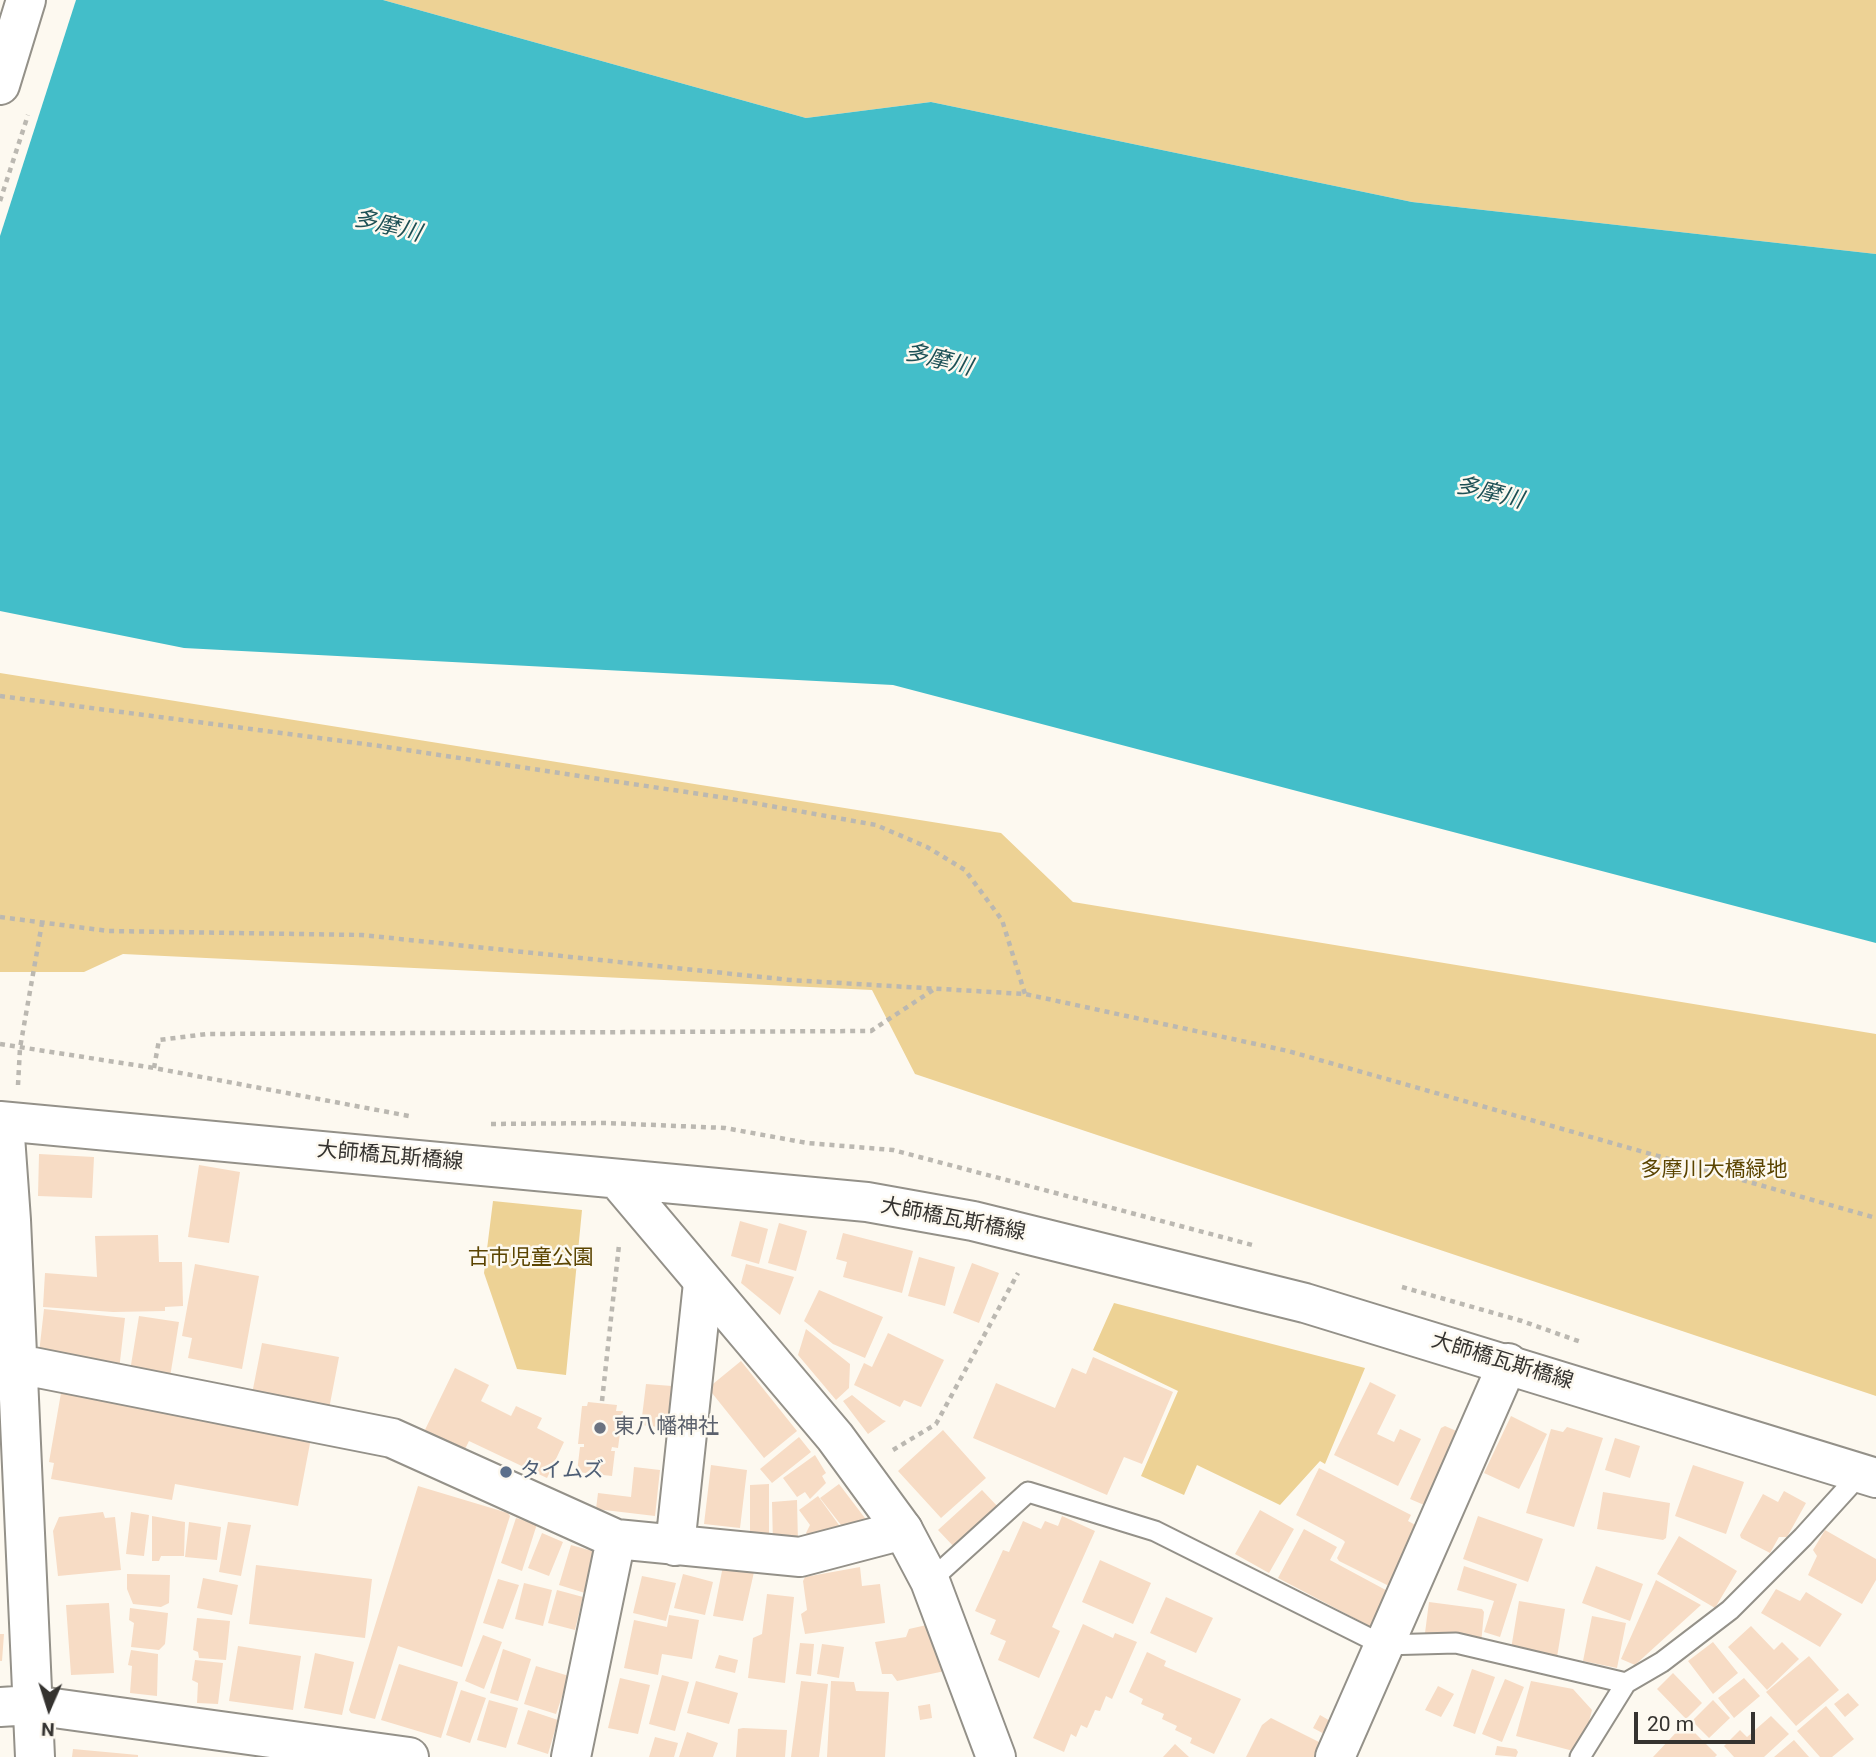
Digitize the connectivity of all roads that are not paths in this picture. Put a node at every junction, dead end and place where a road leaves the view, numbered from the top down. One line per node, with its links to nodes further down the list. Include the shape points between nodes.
1 (26, 0): 2 (main road)
2 (0, 85)
3 (8, 1110): 4 (main road, 大師橋瓦斯橋線); 5 (main road)
4 (617, 1179): 6 (main road); 7 (main road, 大師橋瓦斯橋線, via 867,1202 973,1221 1305,1303)
5 (6, 1220): 8 (main road)
6 (703, 1283): 10 (main road, via 835,1437); 12 (main road)
7 (1508, 1363): 9 (main road, 大師橋瓦斯橋線); 14 (main road)
8 (18, 1364): 11 (main road, via 392,1438); 16 (main road)
9 (1869, 1475): 15 (lane, via 1730,1610)
10 (902, 1530): 12 (main road, via 800,1557); 13 (main road)
11 (616, 1539): 12 (main road); 19 (main road)
12 (675, 1546)
13 (930, 1581): 14 (lane, via 1028,1492 1155,1531); 20 (main road)
14 (1384, 1646): 15 (lane, via 1456,1643); 21 (main road)
15 (1626, 1683): 22 (lane)
16 (16, 1706): 17 (main road); 18 (main road)
17 (35, 1757)
18 (409, 1757)
19 (571, 1757)
20 (996, 1757)
21 (1335, 1757)
22 (1580, 1757)

